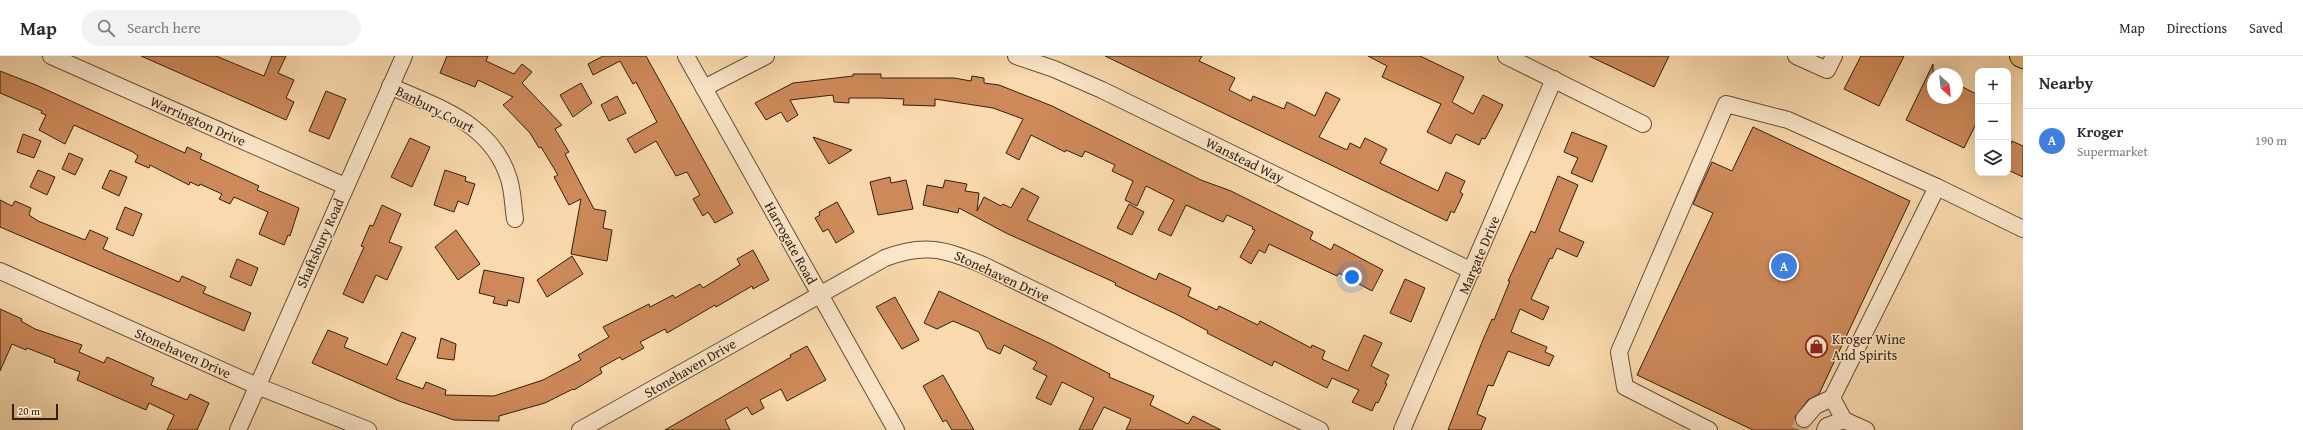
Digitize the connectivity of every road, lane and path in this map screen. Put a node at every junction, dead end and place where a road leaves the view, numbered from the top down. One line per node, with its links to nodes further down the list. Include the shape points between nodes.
1 (50, 56): 13 (street, Warrington Drive)
2 (404, 56): 10 (street, Shaftsbury Road)
3 (686, 56): 11 (street, Harrogate Road)
4 (766, 56): 11 (street)
5 (1016, 56): 18 (street, Wanstead Way, via 1102,90)
6 (1506, 56): 9 (street)
7 (1796, 56): 8 (street, via 1827,70)
8 (1834, 56)
9 (1554, 79): 12 (street); 18 (street, Margate Drive)
10 (390, 86): 13 (street, Shaftsbury Road); 15 (street, Banbury Court, via 471,124 489,141 502,160 510,181)
11 (704, 88): 19 (street, Harrogate Road)
12 (1643, 124)
13 (345, 186): 20 (street, Shaftsbury Road)
14 (1937, 187): 16 (street); 21 (street); 30 (street, via 1788,120 1726,104 1619,352 1625,387)
15 (515, 219)
16 (2023, 229)
17 (0, 271): 20 (street, Stonehaven Drive)
18 (1472, 271): 29 (street, Margate Drive)
19 (820, 294): 26 (street, Stonehaven Drive); 27 (street, Harrogate Road); 28 (street, Stonehaven Drive, via 885,258 905,250 953,252)
20 (257, 386): 24 (street, Shaftsbury Road); 25 (street, Stonehaven Drive)
21 (1832, 398): 22 (street, via 1815,406); 23 (street)
22 (1804, 419)
23 (1844, 420): 31 (street, via 1827,426); 32 (street)
24 (238, 430)
25 (368, 430)
26 (580, 430)
27 (896, 430)
28 (1320, 430)
29 (1402, 430)
30 (1709, 430)
31 (1825, 430)
32 (1866, 430)

